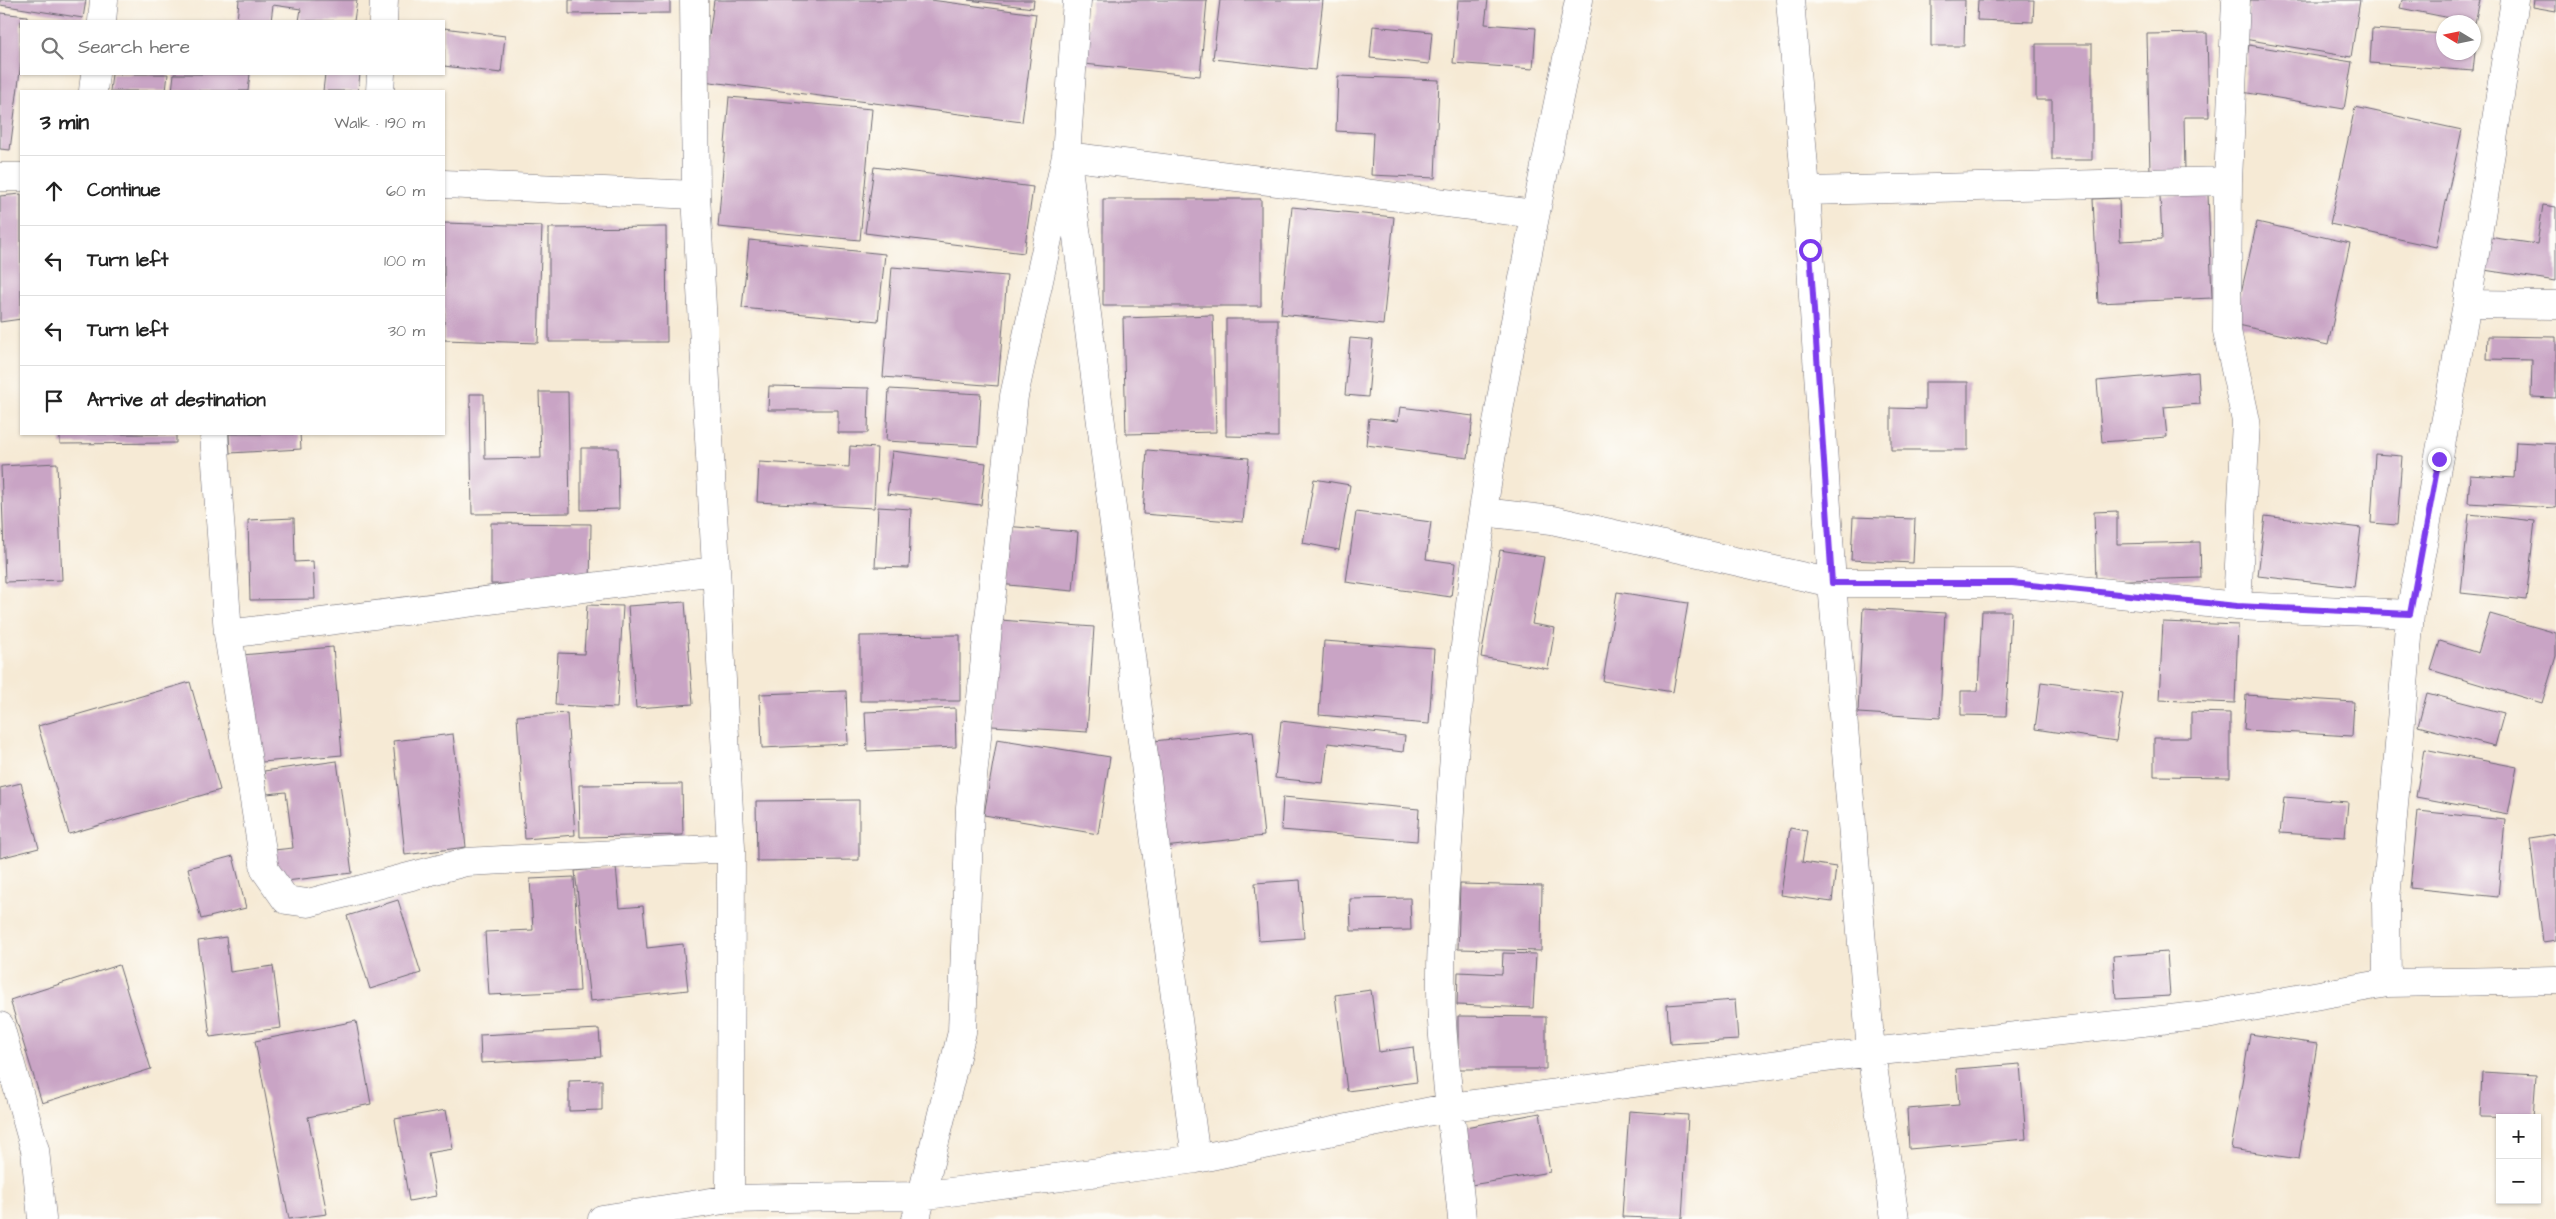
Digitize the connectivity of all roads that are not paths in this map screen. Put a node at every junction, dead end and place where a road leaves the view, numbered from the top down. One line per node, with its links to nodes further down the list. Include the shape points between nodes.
1 (104, 0): 9 (street)
2 (384, 0): 10 (street)
3 (694, 0): 21 (street)
4 (1077, 0): 15 (street)
5 (1579, 0): 22 (street)
6 (1790, 0): 20 (street)
7 (2236, 0): 18 (street)
8 (2515, 0): 23 (street)
9 (102, 20)
10 (383, 20)
11 (95, 75): 13 (street)
12 (381, 75): 14 (street)
13 (93, 90)
14 (380, 90)
15 (1066, 156): 22 (street); 38 (street); 40 (street, via 1014,396 970,807 962,1032)
16 (0, 177): 17 (street)
17 (20, 177)
18 (2228, 181): 20 (street); 29 (street, via 2227,331 2246,421)
19 (445, 184): 21 (street)
20 (1806, 191): 28 (street)
21 (696, 195): 27 (street)
22 (1535, 214): 26 (street)
23 (2467, 304): 24 (street); 30 (street)
24 (2556, 305)
25 (214, 435): 31 (street)
26 (1483, 512): 28 (street, via 1552,520); 37 (street, via 1456,721 1442,950 1442,1022)
27 (715, 571): 31 (street); 32 (street)
28 (1832, 583): 29 (street, via 2012,583); 36 (street)
29 (2237, 606): 30 (street)
30 (2410, 614): 34 (street, via 2386,900)
31 (228, 634): 32 (street, via 265,870 286,900 308,902 466,862)
32 (731, 848): 39 (street)
33 (2556, 980): 34 (street)
34 (2387, 983): 36 (street, via 2206,1015)
35 (0, 1026): 41 (street, via 35,1150)
36 (1871, 1052): 37 (street); 44 (street)
37 (1451, 1107): 38 (street); 43 (street)
38 (1196, 1159): 40 (street)
39 (730, 1200): 40 (street); 42 (street)
40 (918, 1208)
41 (42, 1219)
42 (602, 1219)
43 (1462, 1219)
44 (1894, 1219)

